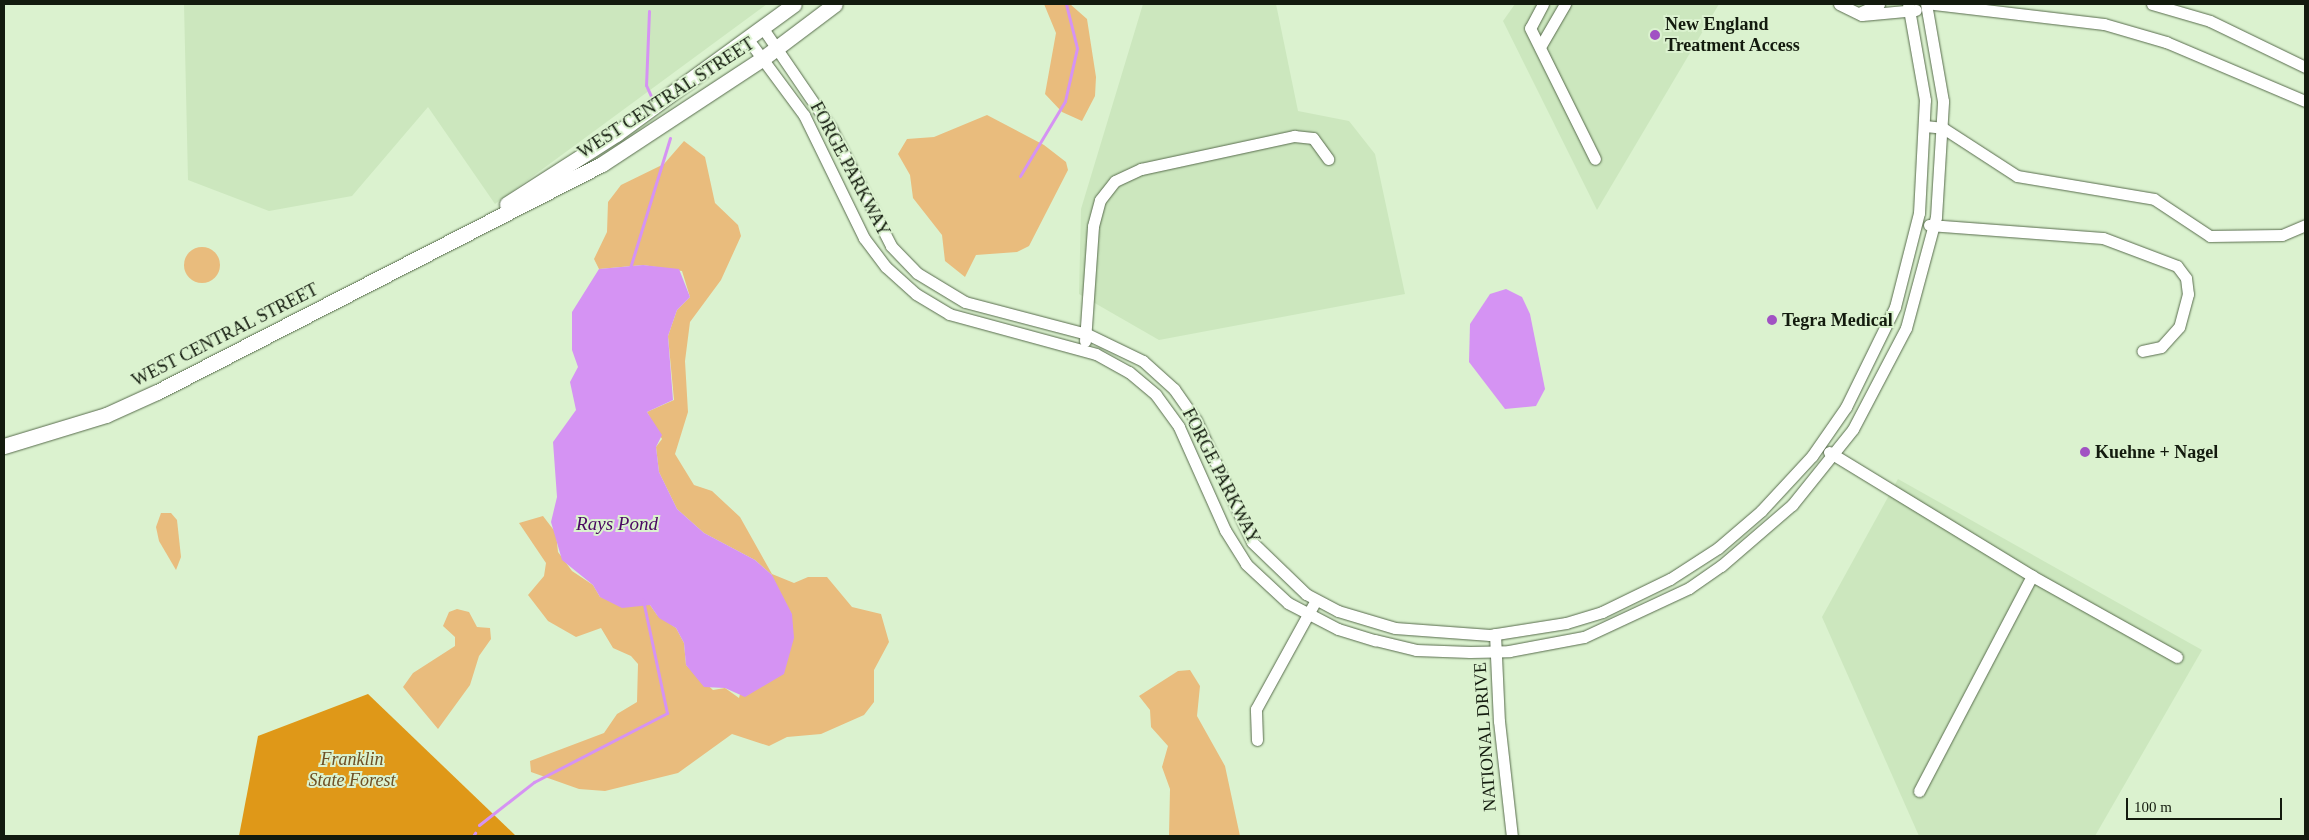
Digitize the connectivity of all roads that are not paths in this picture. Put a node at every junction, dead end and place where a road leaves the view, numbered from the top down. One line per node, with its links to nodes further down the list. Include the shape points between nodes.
1 (794, 4): 12 (main road, WEST CENTRAL STREET)
2 (835, 4): 15 (main road, WEST CENTRAL STREET)
3 (1543, 4): 14 (street, via 1530,28)
4 (1565, 4): 14 (street)
5 (1839, 4): 11 (street)
6 (1879, 4): 11 (street)
7 (1925, 4): 10 (street); 20 (street, FORGE PARKWAY, via 1940,64)
8 (1934, 4): 18 (street, via 2104,24 2166,42)
9 (2152, 4): 17 (street, via 2210,21)
10 (1910, 9): 11 (street); 19 (street, FORGE PARKWAY, via 1922,62)
11 (1857, 13)
12 (762, 27): 13 (main road, WEST CENTRAL STREET); 15 (street, FORGE PARKWAY)
13 (747, 38): 16 (street, FORGE PARKWAY); 26 (main road, WEST CENTRAL STREET, via 616,134)
14 (1540, 47): 22 (street)
15 (778, 48): 16 (main road, WEST CENTRAL STREET); 27 (street, FORGE PARKWAY, via 831,128 870,212 903,259 932,284 965,302)
16 (762, 59): 26 (main road, WEST CENTRAL STREET, via 602,164); 28 (street, FORGE PARKWAY, via 804,115 864,238 886,268 949,314)
17 (2305, 66)
18 (2305, 101)
19 (1924, 126): 20 (street); 23 (street, FORGE PARKWAY)
20 (1943, 128): 24 (street, via 2008,172 2154,198 2210,236 2282,235); 25 (street, FORGE PARKWAY)
21 (1328, 159): 27 (street, via 1313,138 1294,136 1141,169 1115,181 1100,200 1093,226)
22 (1595, 159)
23 (1917, 223): 25 (street); 31 (street, FORGE PARKWAY, via 1895,307 1873,360)
24 (2305, 225)
25 (1934, 227): 29 (street, via 2103,238 2177,266 2186,278 2188,294 2180,327 2161,348); 32 (street, FORGE PARKWAY, via 1906,328 1873,397)
26 (454, 237): 30 (main road, WEST CENTRAL STREET, via 156,392 106,415)
27 (1087, 334): 28 (street); 34 (street, FORGE PARKWAY, via 1143,361 1174,389 1196,420 1252,542 1277,571)
28 (1083, 350): 35 (street, FORGE PARKWAY, via 1129,372 1156,395 1188,442 1225,530 1246,564 1272,592)
29 (2142, 351)
30 (4, 446)
31 (1819, 446): 32 (street); 36 (street, FORGE PARKWAY, via 1761,511 1718,548 1670,579 1566,623)
32 (1834, 455): 33 (street); 37 (street, FORGE PARKWAY, via 1792,505 1722,566 1689,588 1584,636)
33 (2032, 576): 38 (street); 40 (street)
34 (1316, 600): 35 (street); 36 (street, FORGE PARKWAY, via 1338,611 1395,628 1451,635)
35 (1307, 614): 37 (street, FORGE PARKWAY, via 1338,629 1416,650); 39 (street, via 1256,709)
36 (1495, 634): 37 (street, NATIONAL DRIVE)
37 (1496, 651): 41 (street, NATIONAL DRIVE)
38 (2177, 658)
39 (1257, 740)
40 (1919, 791)
41 (1512, 836)

